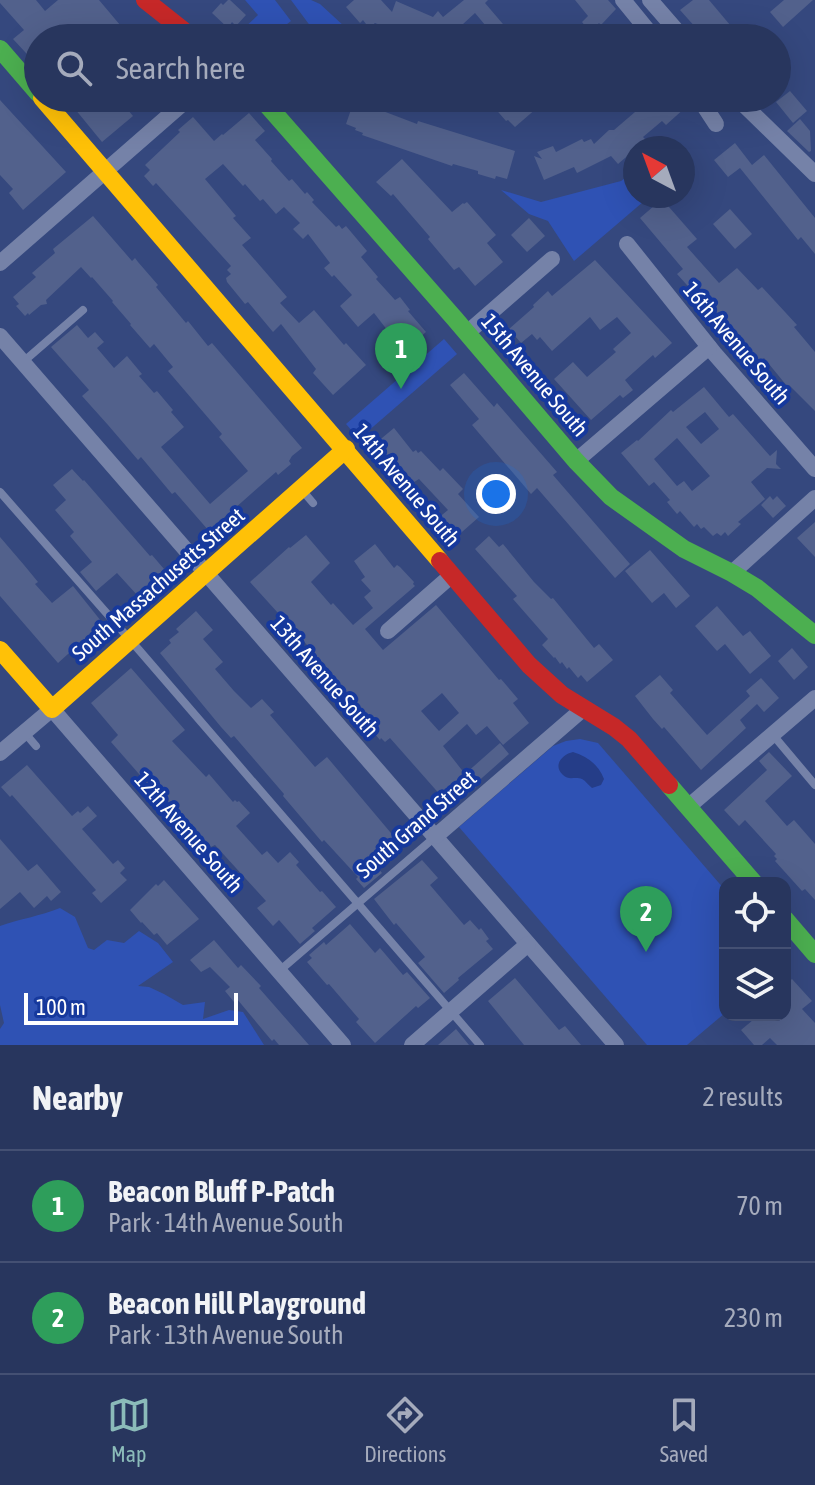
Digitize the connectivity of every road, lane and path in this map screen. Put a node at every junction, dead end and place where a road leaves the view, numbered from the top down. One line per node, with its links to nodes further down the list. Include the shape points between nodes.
1 (145, 0): 4 (street)
2 (623, 0): 5 (street)
3 (650, 0): 6 (street)
4 (175, 24)
5 (643, 24)
6 (671, 24)
7 (0, 49): 8 (street)
8 (24, 77)
9 (54, 112): 15 (street, 14th Avenue South)
10 (173, 112): 15 (street)
11 (273, 112): 21 (street, 15th Avenue South)
12 (708, 112): 14 (street)
13 (751, 112): 16 (street)
14 (716, 124)
15 (105, 171): 19 (street); 25 (street, 14th Avenue South)
16 (815, 174)
17 (627, 244): 23 (street, 16th Avenue South)
18 (552, 259): 21 (street)
19 (0, 263)
20 (83, 310): 24 (lane)
21 (467, 333): 26 (street, 15th Avenue South)
22 (0, 336): 24 (street, 13th Avenue South)
23 (709, 347): 26 (street); 27 (street, 16th Avenue South)
24 (23, 363): 30 (street, 13th Avenue South)
25 (346, 449): 30 (street, South Massachusetts Street, via 307,496); 32 (street, 14th Avenue South)
26 (576, 461): 31 (street, 15th Avenue South, via 647,524)
27 (815, 469)
28 (0, 492): 35 (lane)
29 (815, 498): 31 (street)
30 (206, 573): 35 (street, South Massachusetts Street); 46 (street, 13th Avenue South, via 272,661)
31 (732, 573): 34 (street, 15th Avenue South)
32 (452, 575): 33 (street); 39 (street, 14th Avenue South, via 529,665)
33 (388, 631)
34 (815, 635)
35 (130, 640): 38 (street, South Massachusetts Street); 48 (lane)
36 (0, 650): 38 (street, 12th Avenue South)
37 (815, 698): 41 (street)
38 (52, 709): 40 (street, South Massachusetts Street); 52 (street, 12th Avenue South)
39 (583, 709): 45 (street, 14th Avenue South, via 629,739); 46 (street, South Grand Street)
40 (24, 732): 42 (lane); 43 (street, South Massachusetts Street)
41 (772, 734): 44 (lane); 45 (street)
42 (36, 746)
43 (0, 753)
44 (815, 785)
45 (688, 807): 47 (street, 14th Avenue South)
46 (436, 836): 48 (lane, South Grand Street); 50 (street, 13th Avenue South)
47 (749, 877)
48 (358, 903): 52 (lane, South Grand Street); 53 (lane)
49 (791, 926): 51 (street)
50 (528, 944): 53 (street); 57 (street, 13th Avenue South)
51 (815, 954)
52 (278, 972): 54 (street, 12th Avenue South)
53 (451, 1011): 55 (street); 56 (lane)
54 (343, 1045)
55 (412, 1045)
56 (480, 1045)
57 (616, 1045)

